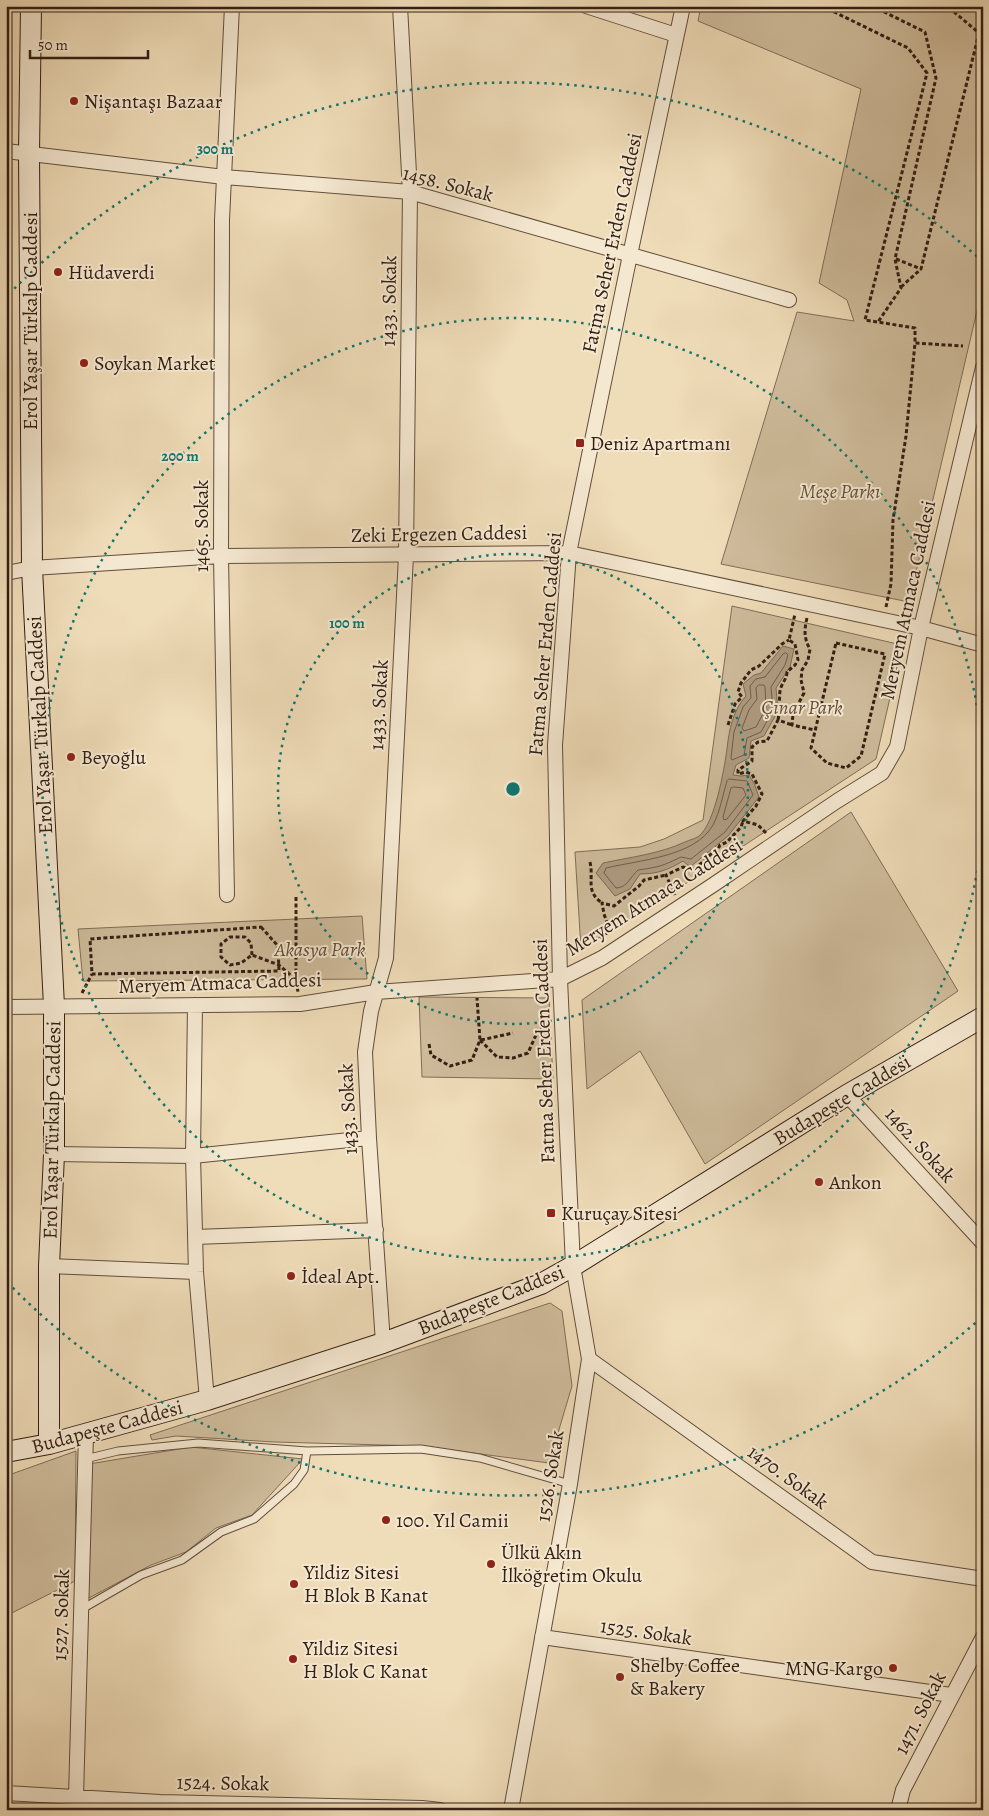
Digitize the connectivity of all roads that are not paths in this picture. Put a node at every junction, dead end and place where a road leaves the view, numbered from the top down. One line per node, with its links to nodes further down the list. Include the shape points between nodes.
1 (31, 6): 8 (street, Erol Yaşar Türkalp Caddesi)
2 (232, 6): 9 (street, 1465. Sokak)
3 (400, 6): 10 (street, 1433. Sokak)
4 (586, 6): 6 (street)
5 (683, 6): 6 (street, Fatma Seher Erden Caddesi)
6 (676, 35): 11 (street, Fatma Seher Erden Caddesi)
7 (6, 151): 8 (street, 1458. Sokak)
8 (29, 153): 9 (street, 1458. Sokak); 18 (street, Erol Yaşar Türkalp Caddesi)
9 (224, 177): 10 (street, 1458. Sokak); 17 (street, 1465. Sokak)
10 (410, 192): 11 (street, 1458. Sokak); 16 (street, 1433. Sokak)
11 (630, 254): 12 (street, 1458. Sokak); 15 (street, Fatma Seher Erden Caddesi)
12 (789, 300)
13 (983, 366): 14 (street, Meryem Atmaca Caddesi)
14 (976, 421): 20 (street, Meryem Atmaca Caddesi)
15 (569, 553): 16 (street, Zeki Ergezen Caddesi); 20 (street, Zeki Ergezen Caddesi); 23 (street, Fatma Seher Erden Caddesi, via 555,745)
16 (406, 555): 17 (street, Zeki Ergezen Caddesi); 24 (street, 1433. Sokak, via 386,958)
17 (221, 556): 18 (street, Zeki Ergezen Caddesi); 22 (street, 1465. Sokak)
18 (32, 568): 19 (street, Zeki Ergezen Caddesi); 26 (street, Erol Yaşar Türkalp Caddesi)
19 (6, 573)
20 (921, 628): 21 (street, Zeki Ergezen Caddesi); 23 (street, Meryem Atmaca Caddesi, via 897,747 882,773 602,958)
21 (983, 644)
22 (227, 895)
23 (560, 979): 24 (street, Meryem Atmaca Caddesi); 37 (street, Fatma Seher Erden Caddesi)
24 (376, 992): 25 (street, Meryem Atmaca Caddesi, via 300,1004); 30 (street, 1433. Sokak, via 365,1052)
25 (195, 1005): 26 (street, Meryem Atmaca Caddesi); 32 (street)
26 (54, 1006): 27 (street, Meryem Atmaca Caddesi); 31 (street, Erol Yaşar Türkalp Caddesi)
27 (6, 1007)
28 (983, 1017): 29 (street, Budapeşte Caddesi)
29 (847, 1095): 35 (street, 1462. Sokak); 37 (street, Budapeşte Caddesi)
30 (369, 1138): 32 (street); 33 (street, 1433. Sokak)
31 (54, 1154): 32 (street); 36 (street, Erol Yaşar Türkalp Caddesi)
32 (193, 1156): 34 (street)
33 (376, 1230): 34 (street); 39 (street, 1433. Sokak)
34 (195, 1237): 38 (street)
35 (983, 1243)
36 (49, 1266): 38 (street); 43 (street, Erol Yaşar Türkalp Caddesi)
37 (573, 1266): 39 (street, Budapeşte Caddesi, via 541,1284); 40 (street, 1526. Sokak)
38 (196, 1272): 41 (street)
39 (383, 1343): 41 (street, Budapeşte Caddesi)
40 (589, 1359): 47 (street, 1526. Sokak); 48 (street, 1470. Sokak, via 872,1562)
41 (207, 1400): 42 (street, Budapeşte Caddesi)
42 (86, 1434): 43 (street, Budapeşte Caddesi); 46 (street, 1527. Sokak)
43 (49, 1444): 45 (street, Budapeşte Caddesi)
44 (307, 1451): 46 (lane, via 198,1443 118,1451); 47 (lane, via 401,1448 440,1451 480,1458); 49 (lane, via 304,1470 294,1484 254,1519 221,1532 182,1560 141,1575)
45 (6, 1452)
46 (85, 1459): 49 (street, 1527. Sokak)
47 (570, 1484): 50 (street, 1526. Sokak)
48 (983, 1578)
49 (81, 1609): 54 (street, 1527. Sokak)
50 (542, 1637): 52 (street, 1525. Sokak); 56 (street, 1526. Sokak)
51 (983, 1637): 52 (street, 1471. Sokak)
52 (951, 1695): 57 (street, 1471. Sokak, via 903,1790)
53 (6, 1793): 54 (street, 1524. Sokak)
54 (76, 1797): 55 (street, 1524. Sokak)
55 (440, 1810)
56 (511, 1810)
57 (898, 1810)

